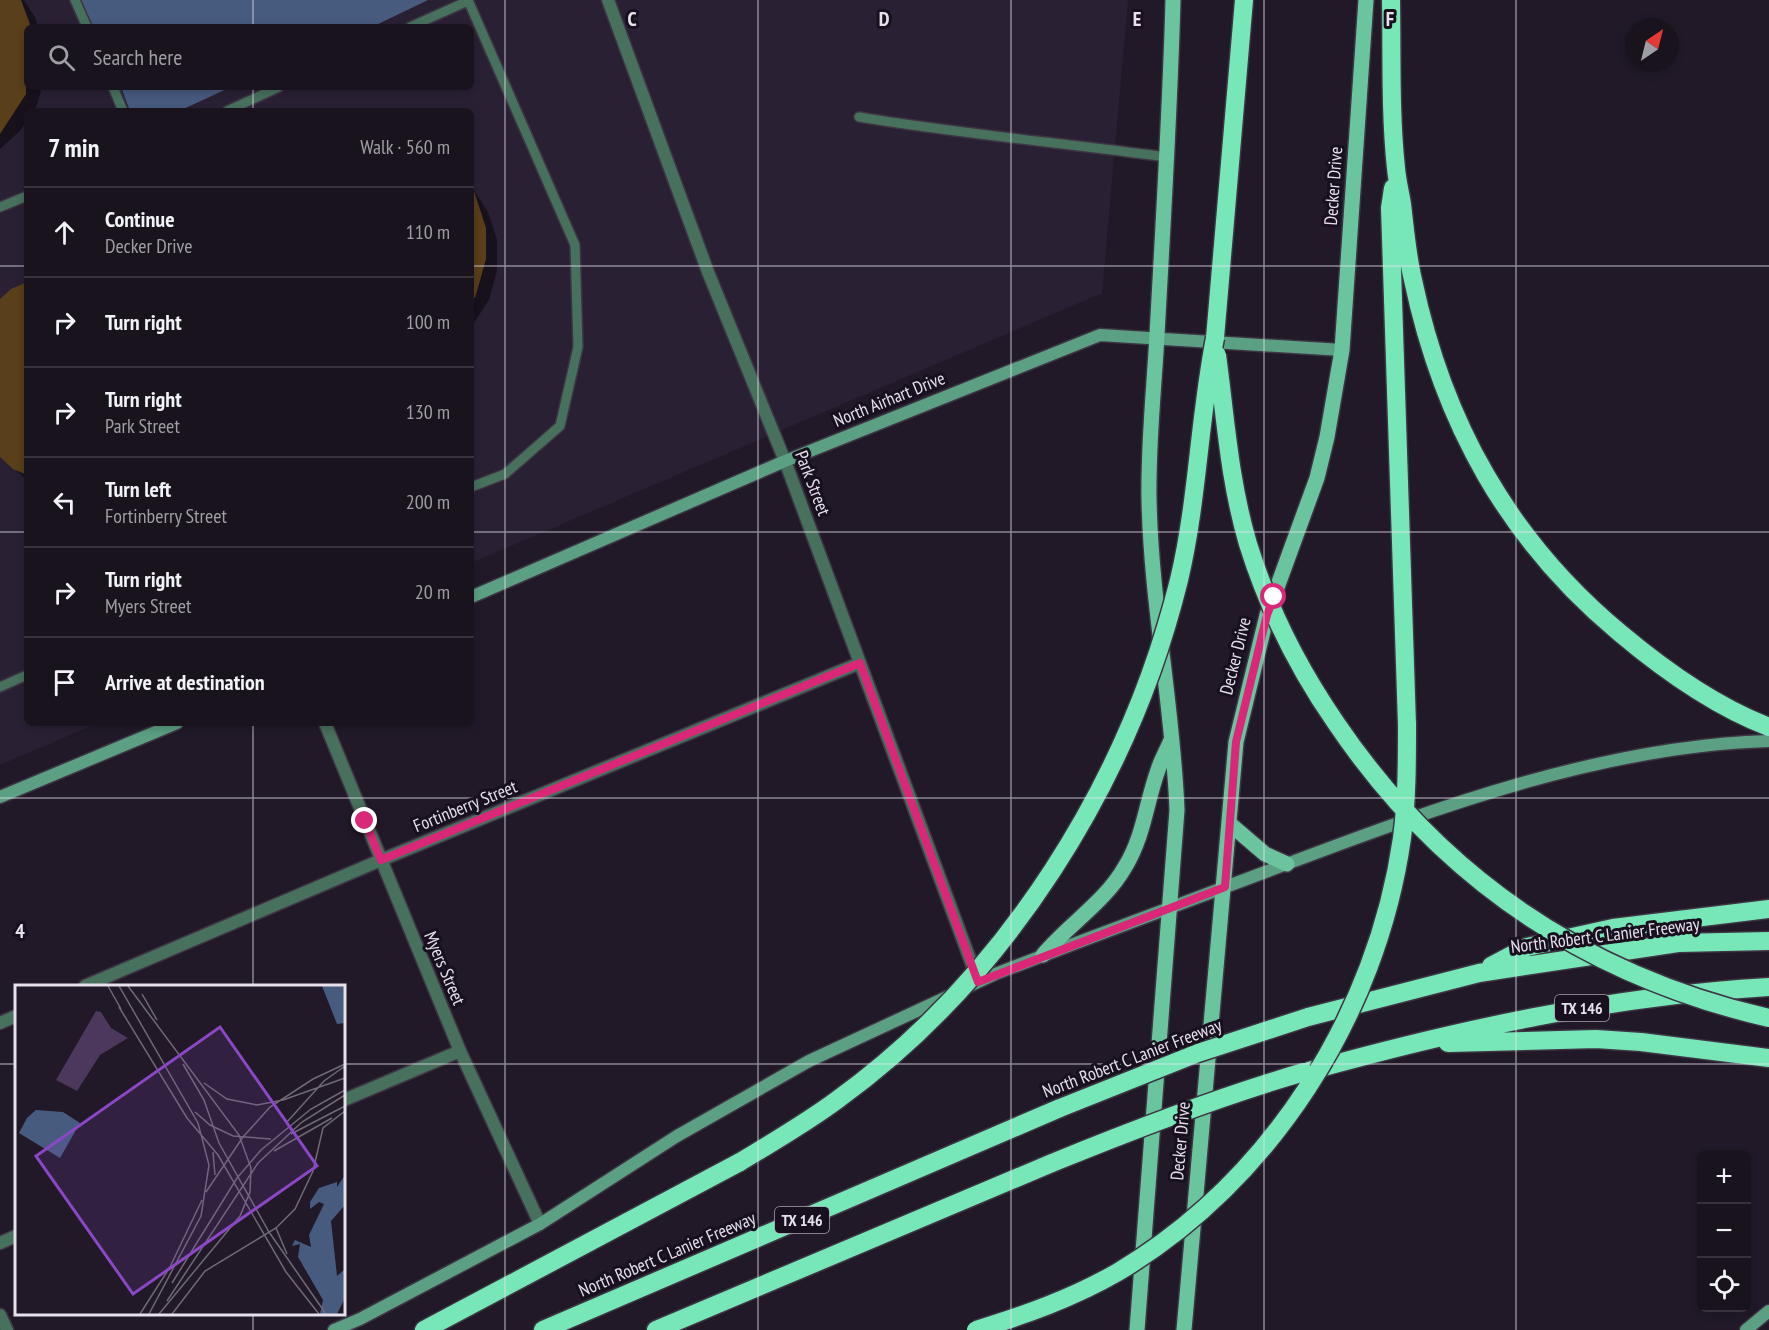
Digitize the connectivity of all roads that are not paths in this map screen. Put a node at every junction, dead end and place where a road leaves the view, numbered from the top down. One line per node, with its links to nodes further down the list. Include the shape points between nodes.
1 (75, 0): 8 (lane)
2 (608, 0): 22 (street, Park Street, via 708,272)
3 (1173, 0): 15 (main road, Decker Drive)
4 (1244, 0): 20 (highway)
5 (1366, 0): 21 (main road, Decker Drive)
6 (1390, 0): 16 (highway)
7 (468, 1): 9 (lane); 23 (lane, via 575,245 578,347 560,426 505,474)
8 (86, 24)
9 (417, 24)
10 (114, 90): 12 (lane)
11 (272, 90): 13 (lane)
12 (122, 108)
13 (234, 108)
14 (859, 117): 15 (lane, via 956,133 1029,138)
15 (1166, 157): 19 (main road, Decker Drive)
16 (1396, 168): 30 (highway, via 1412,278 1423,322 1447,396 1494,491 1535,548 1599,616 1657,664); 63 (highway, bridge, via 1390,208 1407,783 1393,888 1371,961 1348,1016 1305,1092 1267,1143 1218,1197 1119,1272 1048,1306)
17 (24, 197): 18 (lane)
18 (0, 207)
19 (1157, 338): 21 (main road, North Airhart Drive); 22 (main road, North Airhart Drive, via 1100,335); 31 (main road, Decker Drive, via 1149,435 1149,499 1157,611)
20 (1215, 338): 47 (highway, bridge, via 1235,497 1263,588 1315,692 1389,795 1435,844 1481,884 1554,933 1629,973 1671,990); 60 (highway, bridge, via 1207,375 1192,519 1165,635 1119,750 1075,836 1008,933 921,1028 838,1100 740,1162)
21 (1342, 350): 34 (main road, Decker Drive, via 1317,478 1267,615 1236,742)
22 (785, 461): 24 (main road, North Airhart Drive); 25 (street, Park Street)
23 (474, 486)
24 (474, 596)
25 (860, 663): 35 (street, Fortinberry Street); 43 (street, Park Street)
26 (24, 676): 27 (lane)
27 (0, 687)
28 (170, 726): 33 (main road)
29 (326, 726): 35 (street, Myers Street)
30 (1769, 727)
31 (1173, 738): 38 (main road, Decker Drive, via 1177,810); 41 (main road, via 1158,771 1140,837 1125,867 1105,895 1062,932)
32 (1769, 741): 36 (main road, via 1732,742 1584,766 1419,813)
33 (0, 797)
34 (1230, 824): 36 (main road, via 1265,854); 37 (main road, Decker Drive)
35 (381, 860): 44 (street, Fortinberry Street); 50 (street, Myers Street)
36 (1287, 864): 37 (main road)
37 (1225, 887): 38 (main road); 65 (main road, Decker Drive)
38 (1171, 906): 41 (main road); 64 (main road, Decker Drive)
39 (1769, 909): 42 (highway, via 1613,928 1527,947)
40 (1769, 941): 42 (highway, North Robert C Lanier Freeway / TX 146, via 1678,943)
41 (1043, 955): 43 (main road)
42 (1479, 973): 61 (highway, North Robert C Lanier Freeway / TX 146, bridge, via 1308,1017 1198,1053 1060,1108)
43 (978, 982): 53 (main road, via 809,1061 676,1136)
44 (90, 985)
45 (1769, 987): 49 (highway, TX 146, via 1655,996 1493,1024)
46 (15, 1016): 48 (street)
47 (1769, 1018)
48 (0, 1023)
49 (1398, 1046): 51 (highway, via 1596,1040); 62 (highway, TX 146, bridge, via 1216,1099 1052,1163)
50 (460, 1051): 52 (street); 53 (street, Myers Street)
51 (1769, 1058)
52 (345, 1100)
53 (540, 1224): 59 (main road)
54 (15, 1236): 55 (street)
55 (0, 1243)
56 (1769, 1311): 66 (main road)
57 (0, 1315): 58 (street)
58 (7, 1330)
59 (334, 1330)
60 (424, 1330)
61 (543, 1330)
62 (656, 1330)
63 (976, 1330)
64 (1137, 1330)
65 (1184, 1330)
66 (1746, 1330)

